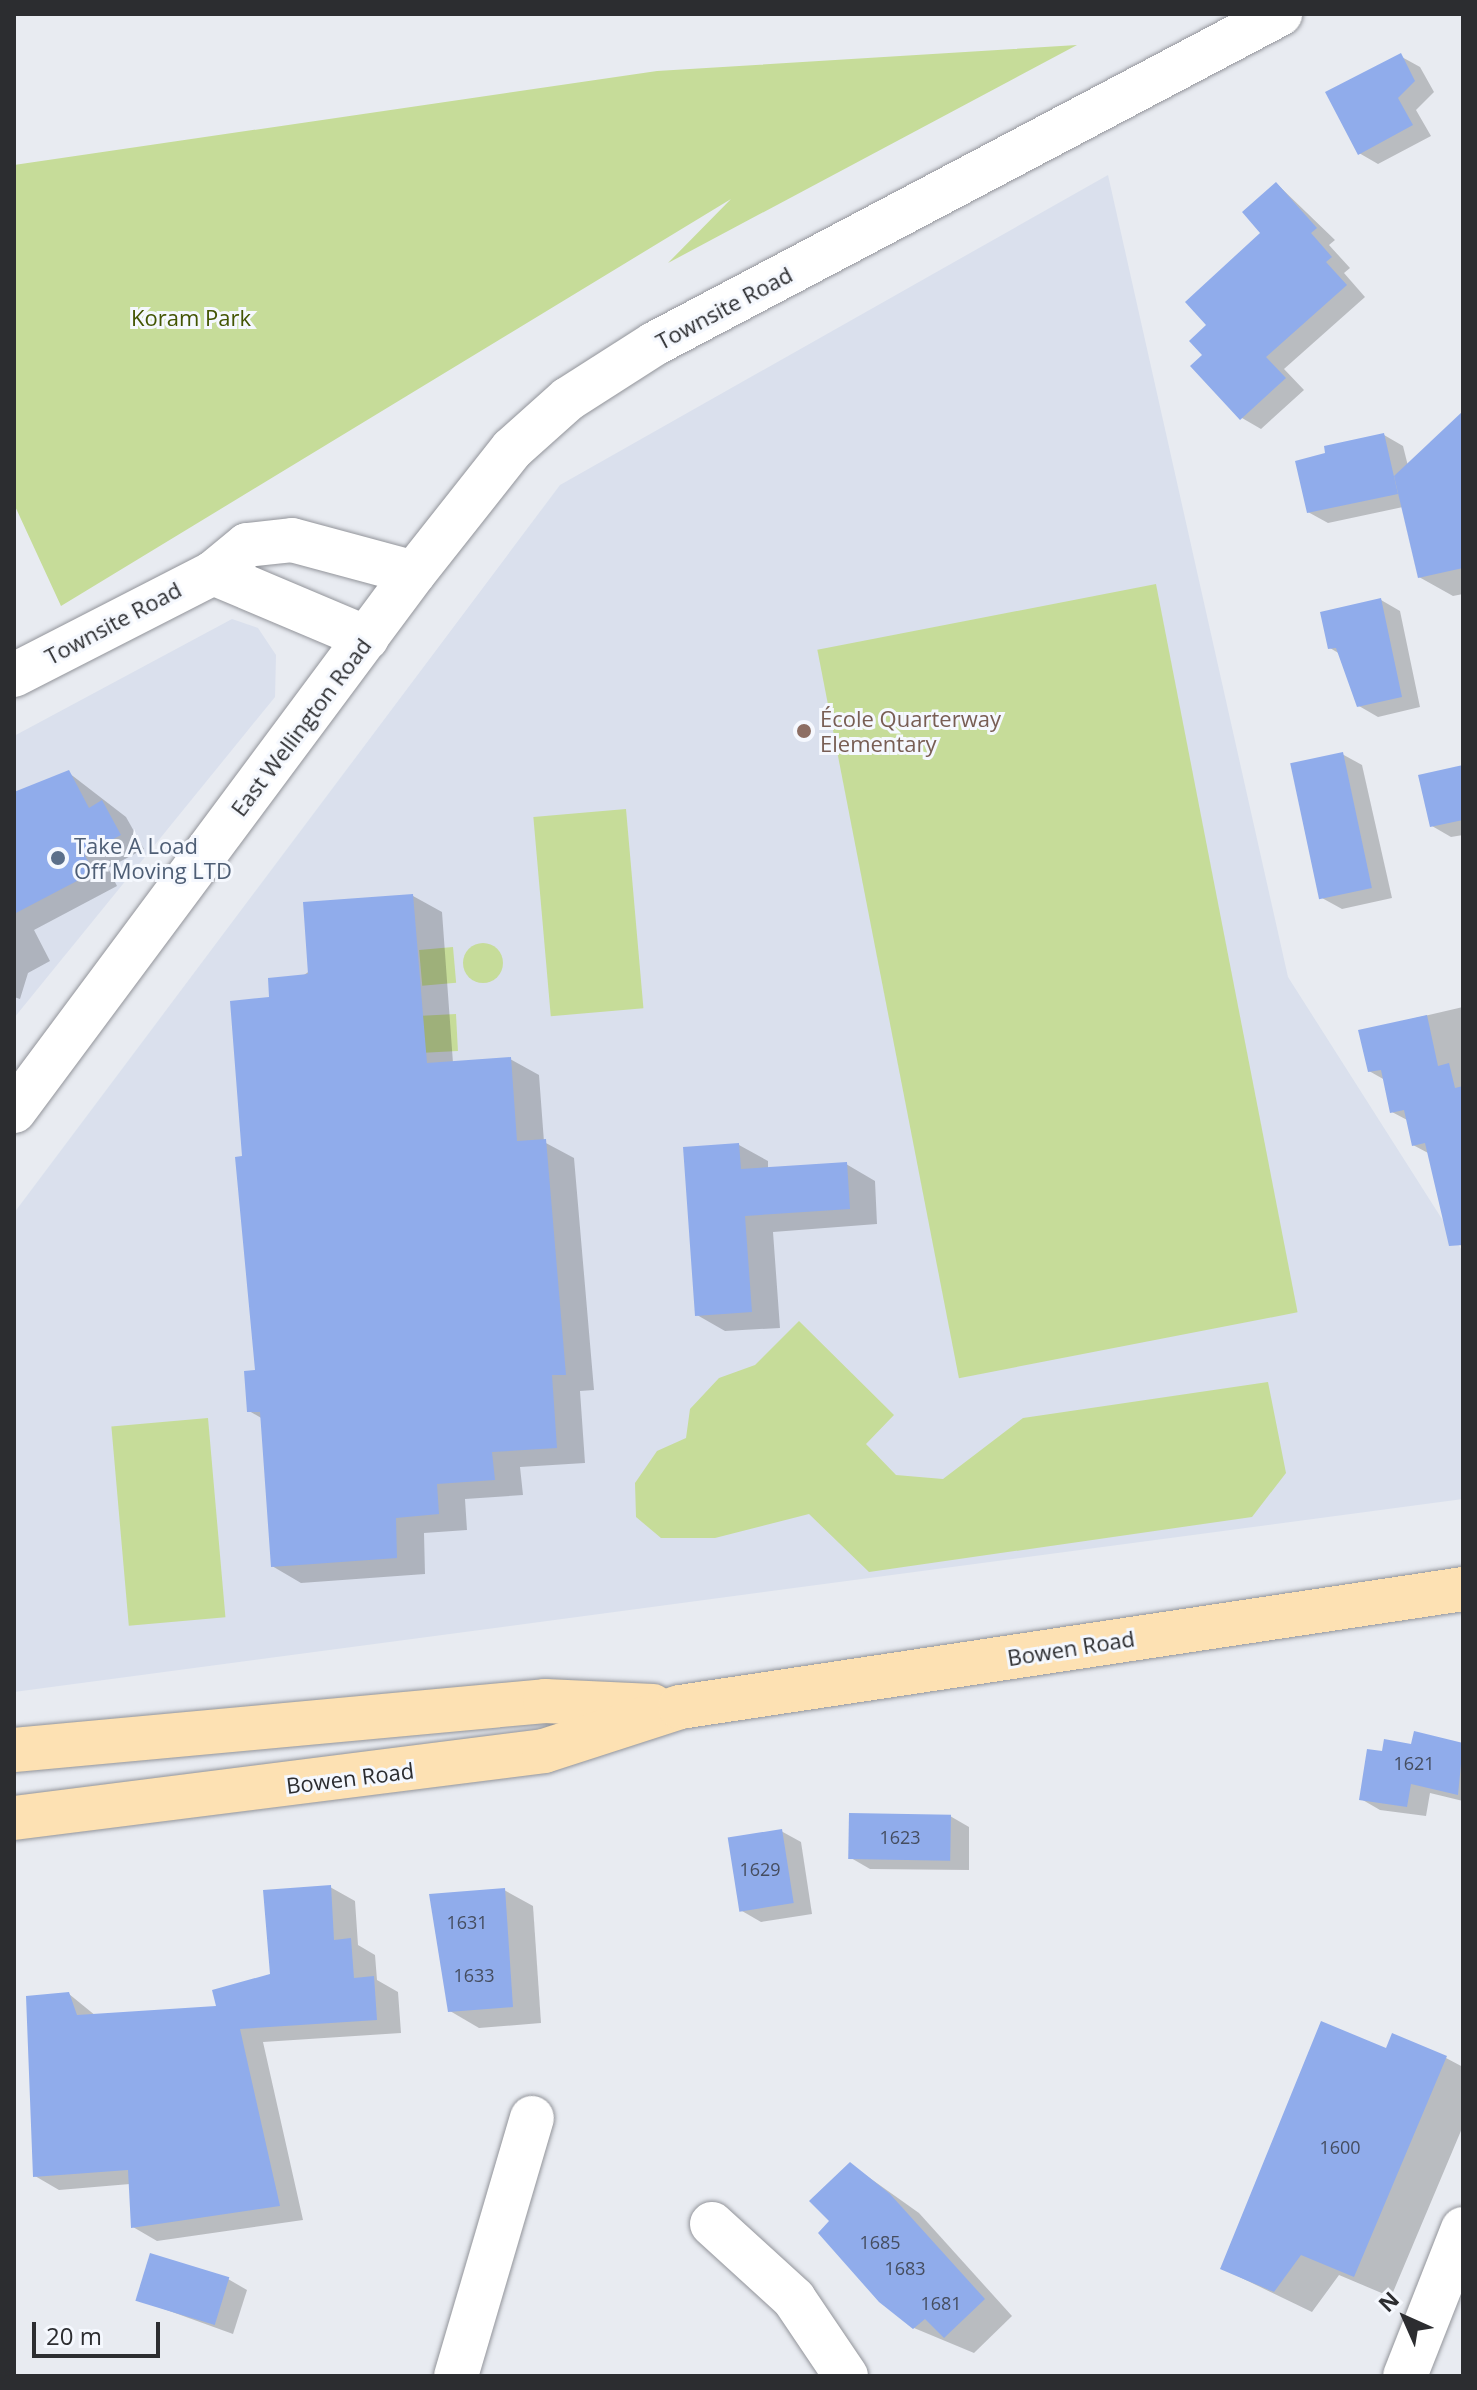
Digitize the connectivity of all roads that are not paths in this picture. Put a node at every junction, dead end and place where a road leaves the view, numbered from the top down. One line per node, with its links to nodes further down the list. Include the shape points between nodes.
1 (1280, 14): 3 (street, Townsite Road, via 654,344 568,399 512,449)
2 (213, 573): 3 (street, Townsite Road, via 247,545 292,540); 4 (street); 5 (street, Townsite Road)
3 (414, 573): 4 (street, East Wellington Road)
4 (367, 638): 6 (street, East Wellington Road)
5 (14, 675)
6 (14, 1111)
7 (1463, 1589): 8 (main road, Bowen Road)
8 (680, 1707): 9 (main road, Bowen Road, via 545,1701); 10 (main road, Bowen Road, via 544,1751)
9 (14, 1750)
10 (14, 1818)
11 (532, 2118): 14 (street)
12 (712, 2224): 15 (street, via 794,2299)
13 (1463, 2229): 16 (street)
14 (456, 2376)
15 (846, 2376)
16 (1405, 2376)

